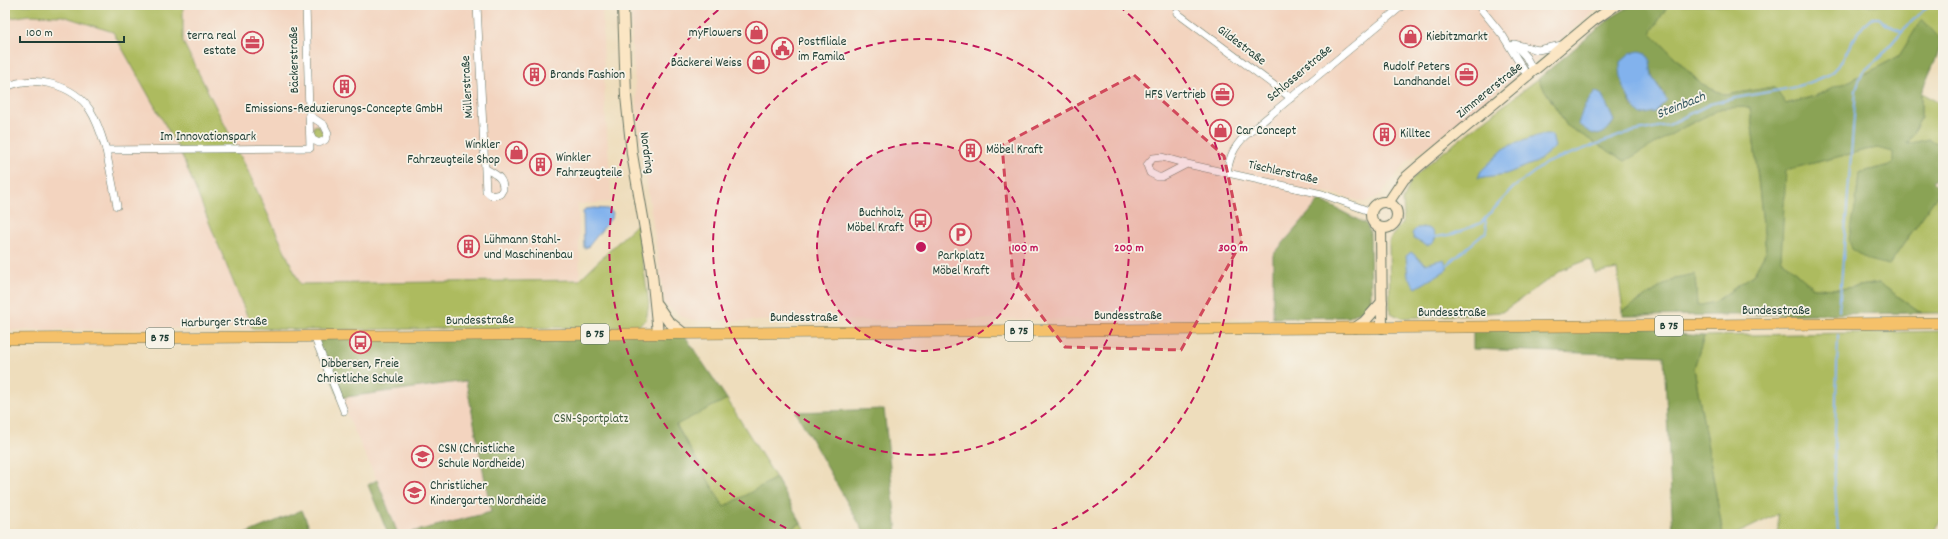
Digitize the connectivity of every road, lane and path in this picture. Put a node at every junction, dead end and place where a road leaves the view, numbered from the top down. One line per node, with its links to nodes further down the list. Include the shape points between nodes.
1 (306, 5): 14 (street, Bäckerstraße)
2 (477, 5): 19 (street, Müllerstraße)
3 (622, 5): 26 (street, Nordring, via 626,96 632,154)
4 (1403, 5): 13 (street, Schlosserstraße)
5 (1478, 5): 8 (street)
6 (1616, 5): 9 (street, Zimmererstraße)
7 (1177, 13): 13 (street, Gildestraße)
8 (1503, 36): 10 (street); 11 (street)
9 (1568, 43): 10 (street, via 1538,50); 11 (street, Zimmererstraße)
10 (1514, 44): 11 (street, via 1526,57)
11 (1531, 75): 21 (street, Zimmererstraße, via 1404,179)
12 (5, 88): 17 (street, via 24,82 42,82 60,87 78,97 90,110 100,129)
13 (1291, 98): 20 (street, Schlosserstraße, via 1235,146)
14 (308, 115): 15 (street, Bäckerstraße); 15 (street, via 324,125 327,137 319,143 313,140)
15 (309, 132): 16 (street, Bäckerstraße)
16 (310, 148): 17 (street, Im Innovationspark)
17 (106, 150): 22 (street)
18 (1187, 164): 18 (street, Tischlerstraße, via 1157,157 1147,165 1150,173 1162,177); 20 (street, Tischlerstraße)
19 (485, 168)
20 (1227, 172): 23 (street, Tischlerstraße, via 1322,194)
21 (1388, 203): 23 (street, Zimmererstraße, via 1378,204); 24 (street, via 1395,209 1396,219 1391,226)
22 (117, 206)
23 (1372, 212): 24 (street, via 1373,222)
24 (1381, 228): 25 (street)
25 (1382, 302): 28 (street, via 1368,319); 29 (street)
26 (656, 304): 30 (street, Nordring); 31 (street, Nordring, via 668,321)
27 (1943, 323): 29 (main road, Bundesstraße / B 75)
28 (1355, 328): 29 (main road, Bundesstraße / B 75); 31 (main road, Bundesstraße / B 75)
29 (1382, 328)
30 (654, 333): 31 (main road, Bundesstraße / B 75); 32 (main road, Bundesstraße / B 75)
31 (683, 333)
32 (314, 336): 33 (main road, Harburger Straße / B 75); 34 (street)
33 (6, 339)
34 (344, 412)

